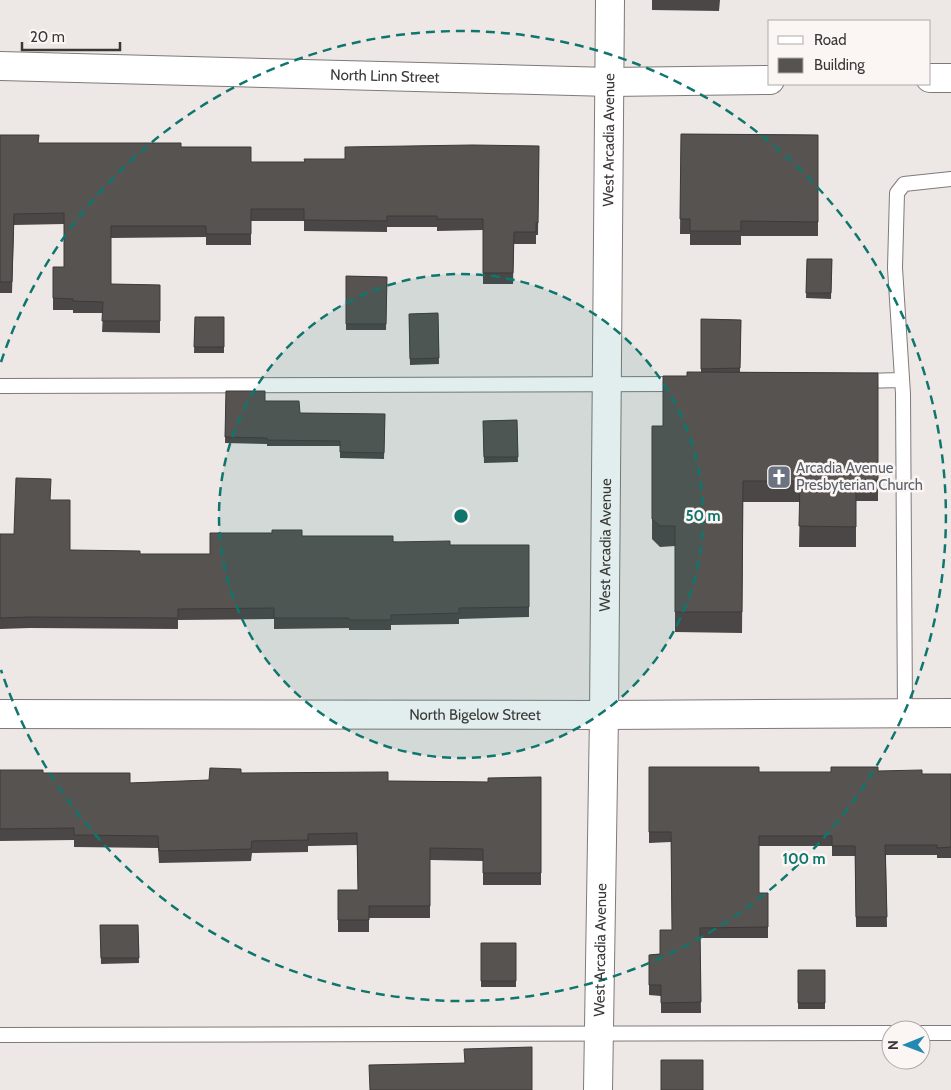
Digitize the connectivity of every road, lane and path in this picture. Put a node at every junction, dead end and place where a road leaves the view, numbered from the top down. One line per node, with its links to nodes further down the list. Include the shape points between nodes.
1 (610, 0): 6 (street, West Arcadia Avenue)
2 (0, 66): 6 (street, North Linn Street)
3 (931, 78): 4 (street)
4 (951, 78)
5 (768, 80): 6 (street, North Linn Street)
6 (610, 82): 11 (street, West Arcadia Avenue)
7 (951, 179): 8 (lane, via 904,184 896,193 895,268)
8 (902, 380): 9 (lane); 13 (lane)
9 (843, 381)
10 (696, 383): 11 (lane)
11 (607, 385): 12 (lane); 16 (street, West Arcadia Avenue)
12 (0, 386)
13 (904, 713): 14 (street, North Bigelow Street); 16 (street, North Bigelow Street)
14 (951, 713)
15 (0, 714): 16 (street, North Bigelow Street)
16 (604, 715): 17 (street, West Arcadia Avenue)
17 (599, 1033): 18 (lane); 21 (lane); 22 (street, West Arcadia Avenue)
18 (881, 1033)
19 (931, 1033): 20 (lane)
20 (951, 1033)
21 (0, 1035)
22 (598, 1090)

